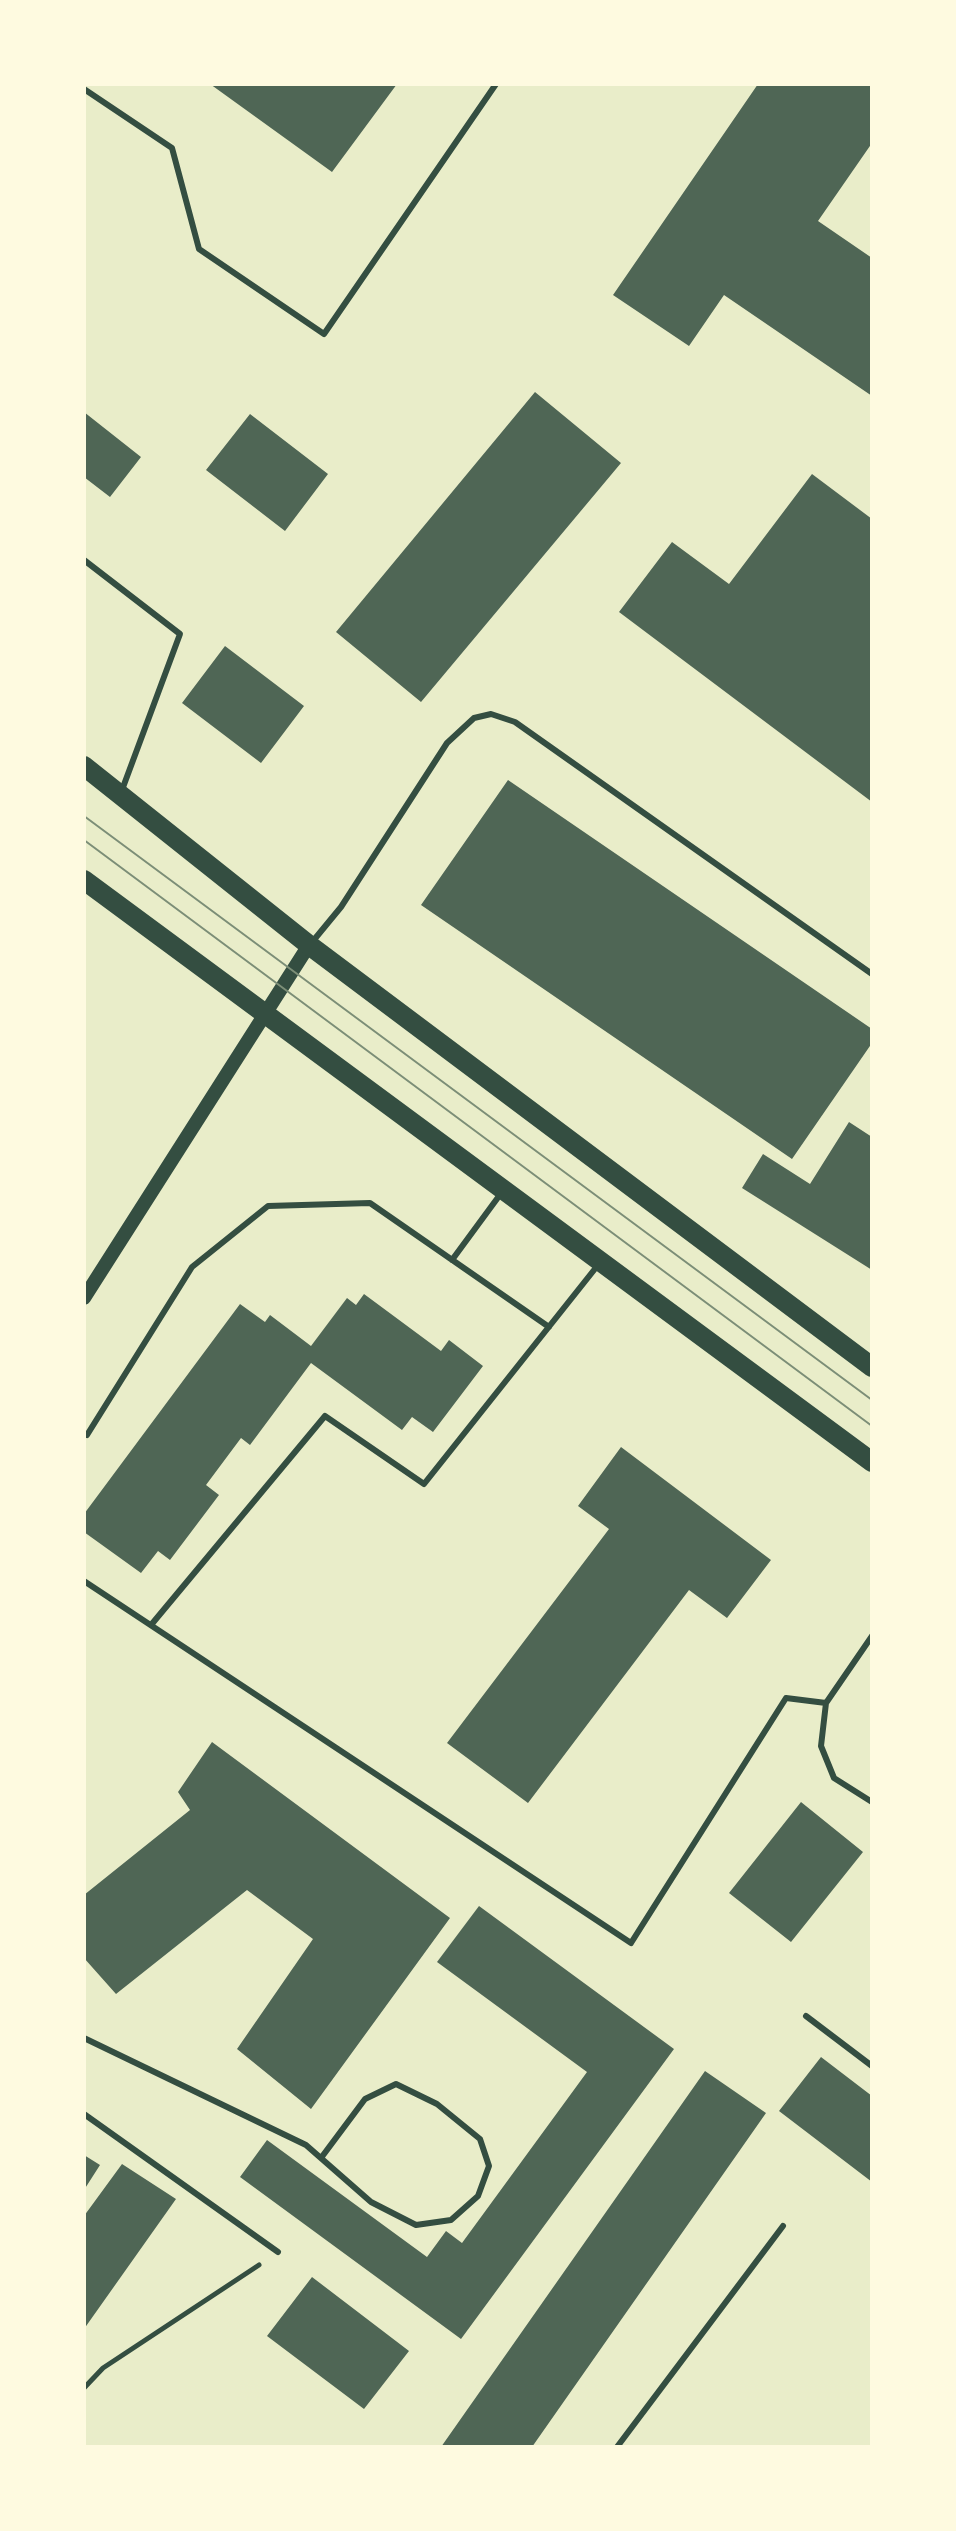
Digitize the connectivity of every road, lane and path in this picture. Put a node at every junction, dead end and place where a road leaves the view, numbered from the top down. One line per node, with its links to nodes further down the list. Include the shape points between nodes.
1 (496, 84): 2 (lane, via 324,334 199,249 172,148)
2 (84, 89)
3 (84, 560): 5 (lane, via 180,634)
4 (84, 766): 5 (main road)
5 (121, 793): 7 (main road)
6 (84, 880): 9 (main road)
7 (309, 945): 8 (lane, via 341,907 447,743 474,718 491,714 515,722); 9 (street); 15 (main road)
8 (872, 974)
9 (266, 1014): 10 (main road); 13 (street)
10 (504, 1190): 11 (lane); 12 (main road)
11 (452, 1260): 14 (lane); 16 (lane, via 370,1203 268,1206 192,1267)
12 (601, 1262): 14 (lane); 17 (main road)
13 (84, 1298)
14 (549, 1327): 19 (lane, via 424,1484 325,1416)
15 (872, 1367)
16 (87, 1435)
17 (872, 1462)
18 (84, 1581): 19 (lane)
19 (151, 1625): 21 (lane, via 631,1943 786,1698)
20 (872, 1636): 21 (lane)
21 (826, 1703): 22 (lane, via 821,1746 834,1778)
22 (872, 1802)
23 (806, 2016): 25 (lane)
24 (84, 2038): 27 (lane, via 306,2145)
25 (872, 2066)
26 (84, 2114): 29 (lane)
27 (321, 2158): 27 (lane, via 365,2099 396,2084 437,2104 480,2139 489,2166 478,2196 451,2220 416,2225 371,2202)
28 (783, 2226): 31 (lane)
29 (278, 2252): 30 (path, via 103,2368)
30 (84, 2388)
31 (617, 2447)

